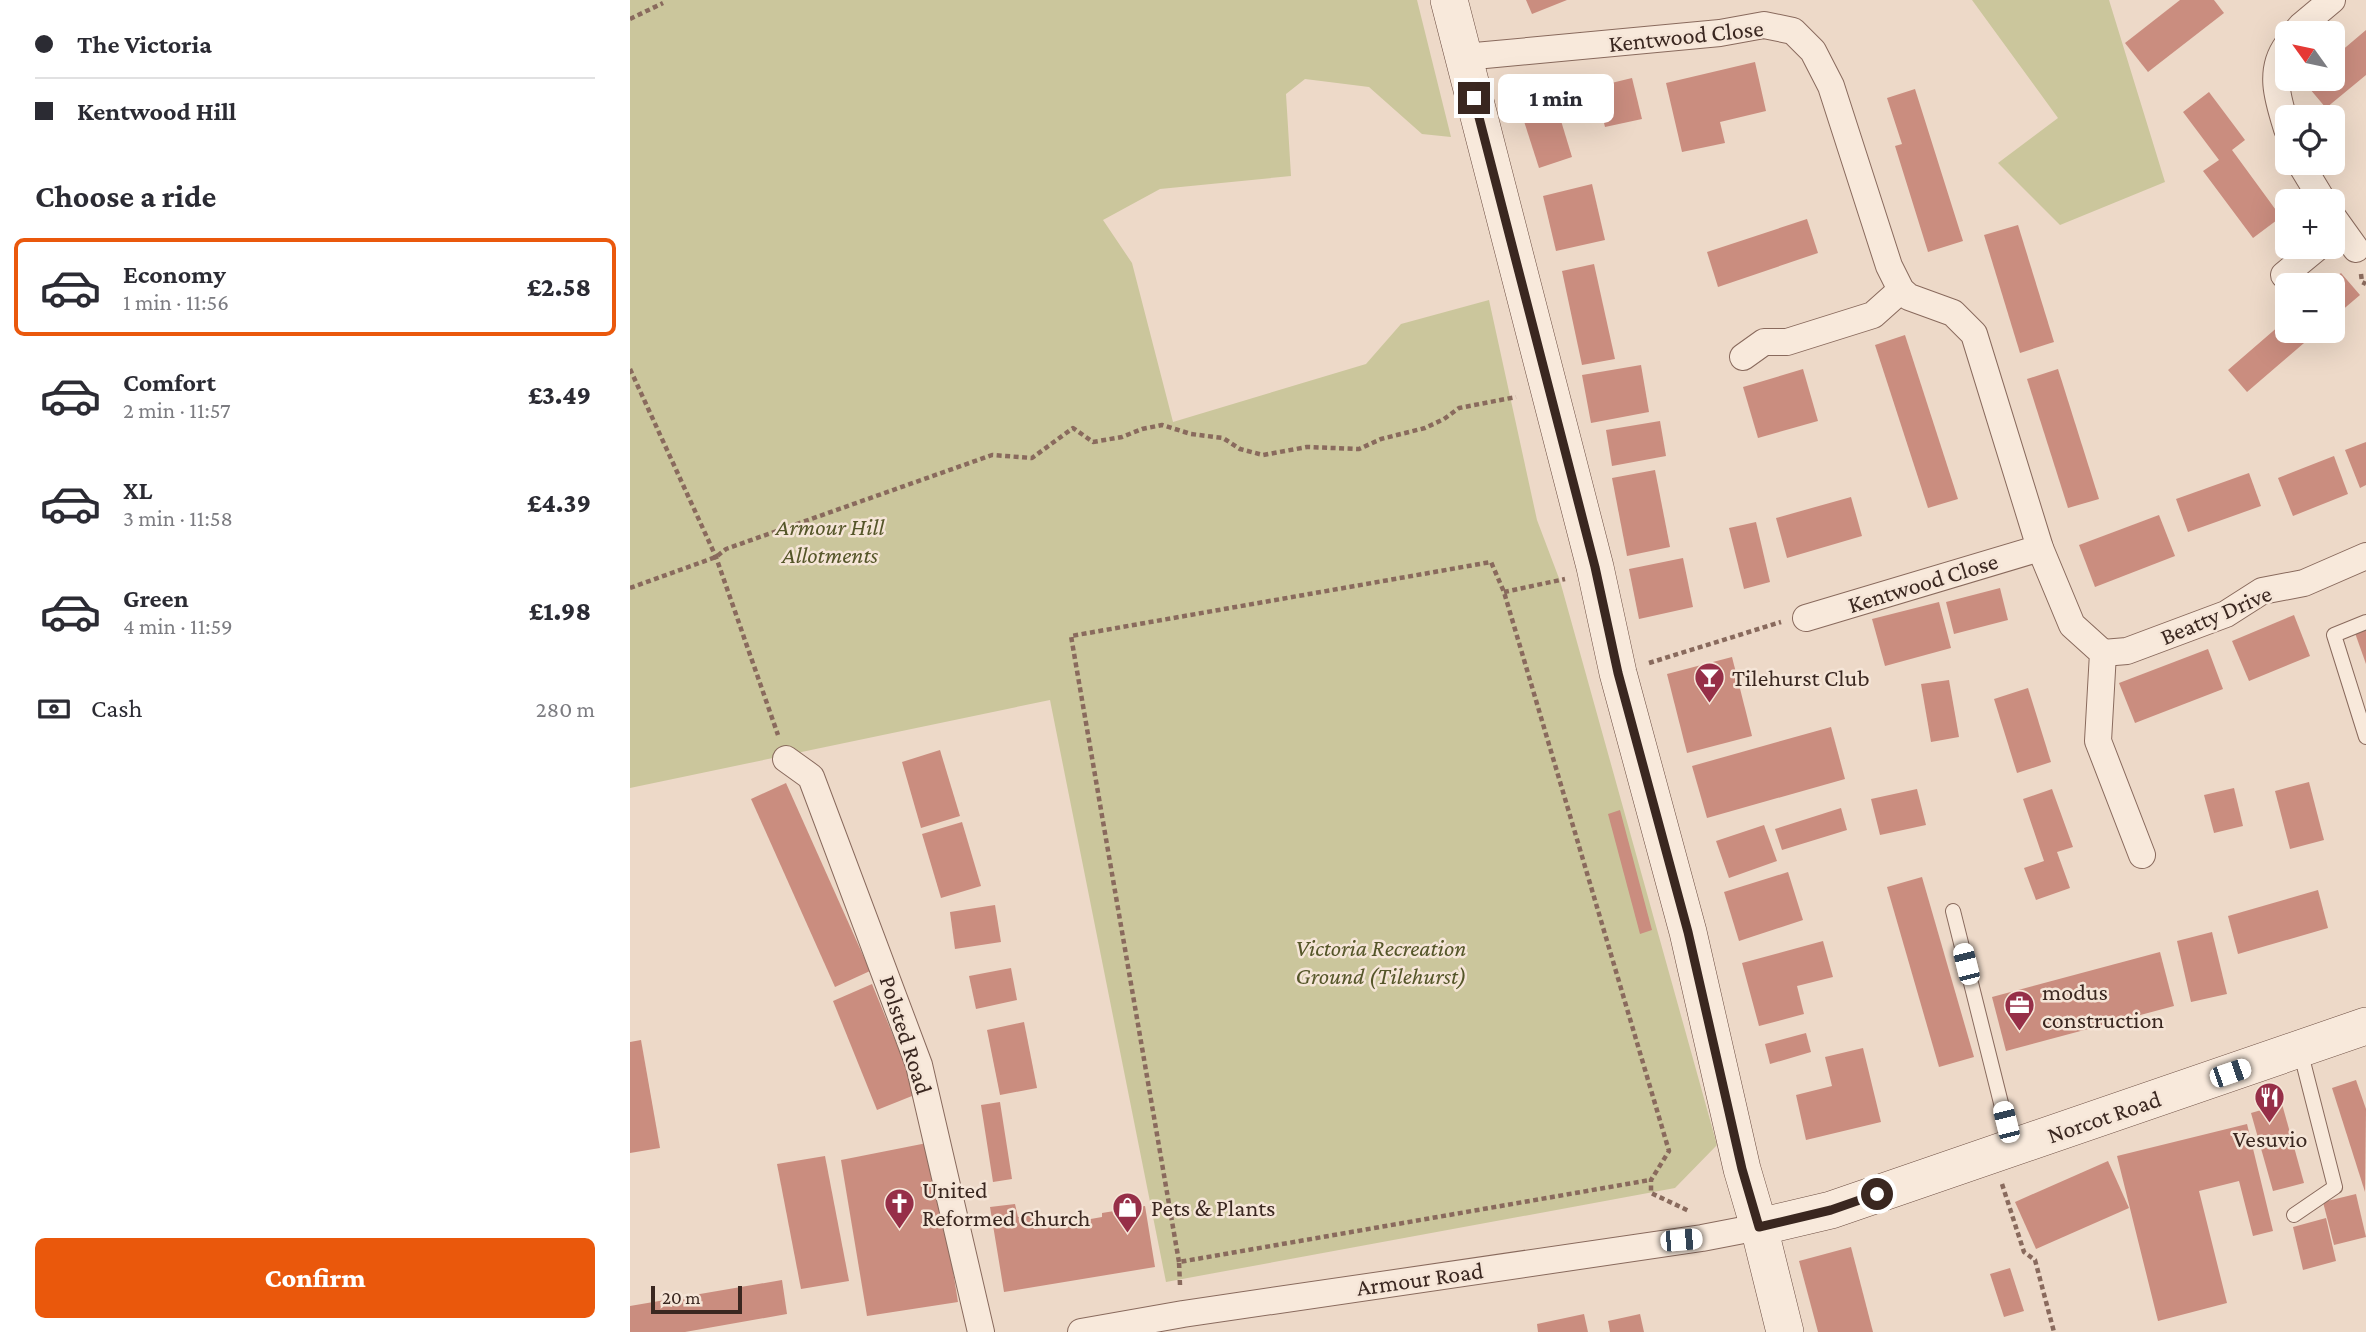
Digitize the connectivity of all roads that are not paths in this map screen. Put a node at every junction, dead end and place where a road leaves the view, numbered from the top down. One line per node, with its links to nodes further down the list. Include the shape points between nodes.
1 (1449, 0): 4 (street)
2 (2332, 0): 3 (street)
3 (2307, 21)
4 (1464, 57): 7 (street, Kentwood Close, via 1765,25 1793,31 1812,51 1830,86); 22 (street)
5 (2303, 259): 6 (street)
6 (2286, 273)
7 (1901, 290): 8 (street, via 1873,315 1787,342 1764,342); 9 (street, via 1953,313 1974,334)
8 (1743, 356)
9 (2040, 548): 11 (street, Kentwood Close); 13 (street, via 2071,625)
10 (2366, 556): 13 (street, Beatty Drive, via 2304,583 2262,591 2226,614 2127,651)
11 (1806, 618)
12 (2366, 622): 14 (lane, via 2334,635)
13 (2103, 653): 16 (street, via 2098,741)
14 (2366, 737)
15 (786, 759): 23 (street, Polsted Road, via 811,777 919,1065)
16 (2142, 855)
17 (1953, 911): 20 (lane)
18 (2366, 1026): 19 (street, Norcot Road)
19 (2300, 1049): 20 (street, Norcot Road); 21 (lane, via 2335,1187)
20 (2003, 1152): 22 (street, Norcot Road, via 1831,1210)
21 (2294, 1215)
22 (1759, 1227): 24 (street, Armour Road); 25 (street)
23 (981, 1332)
24 (1087, 1332)
25 (1785, 1332)

